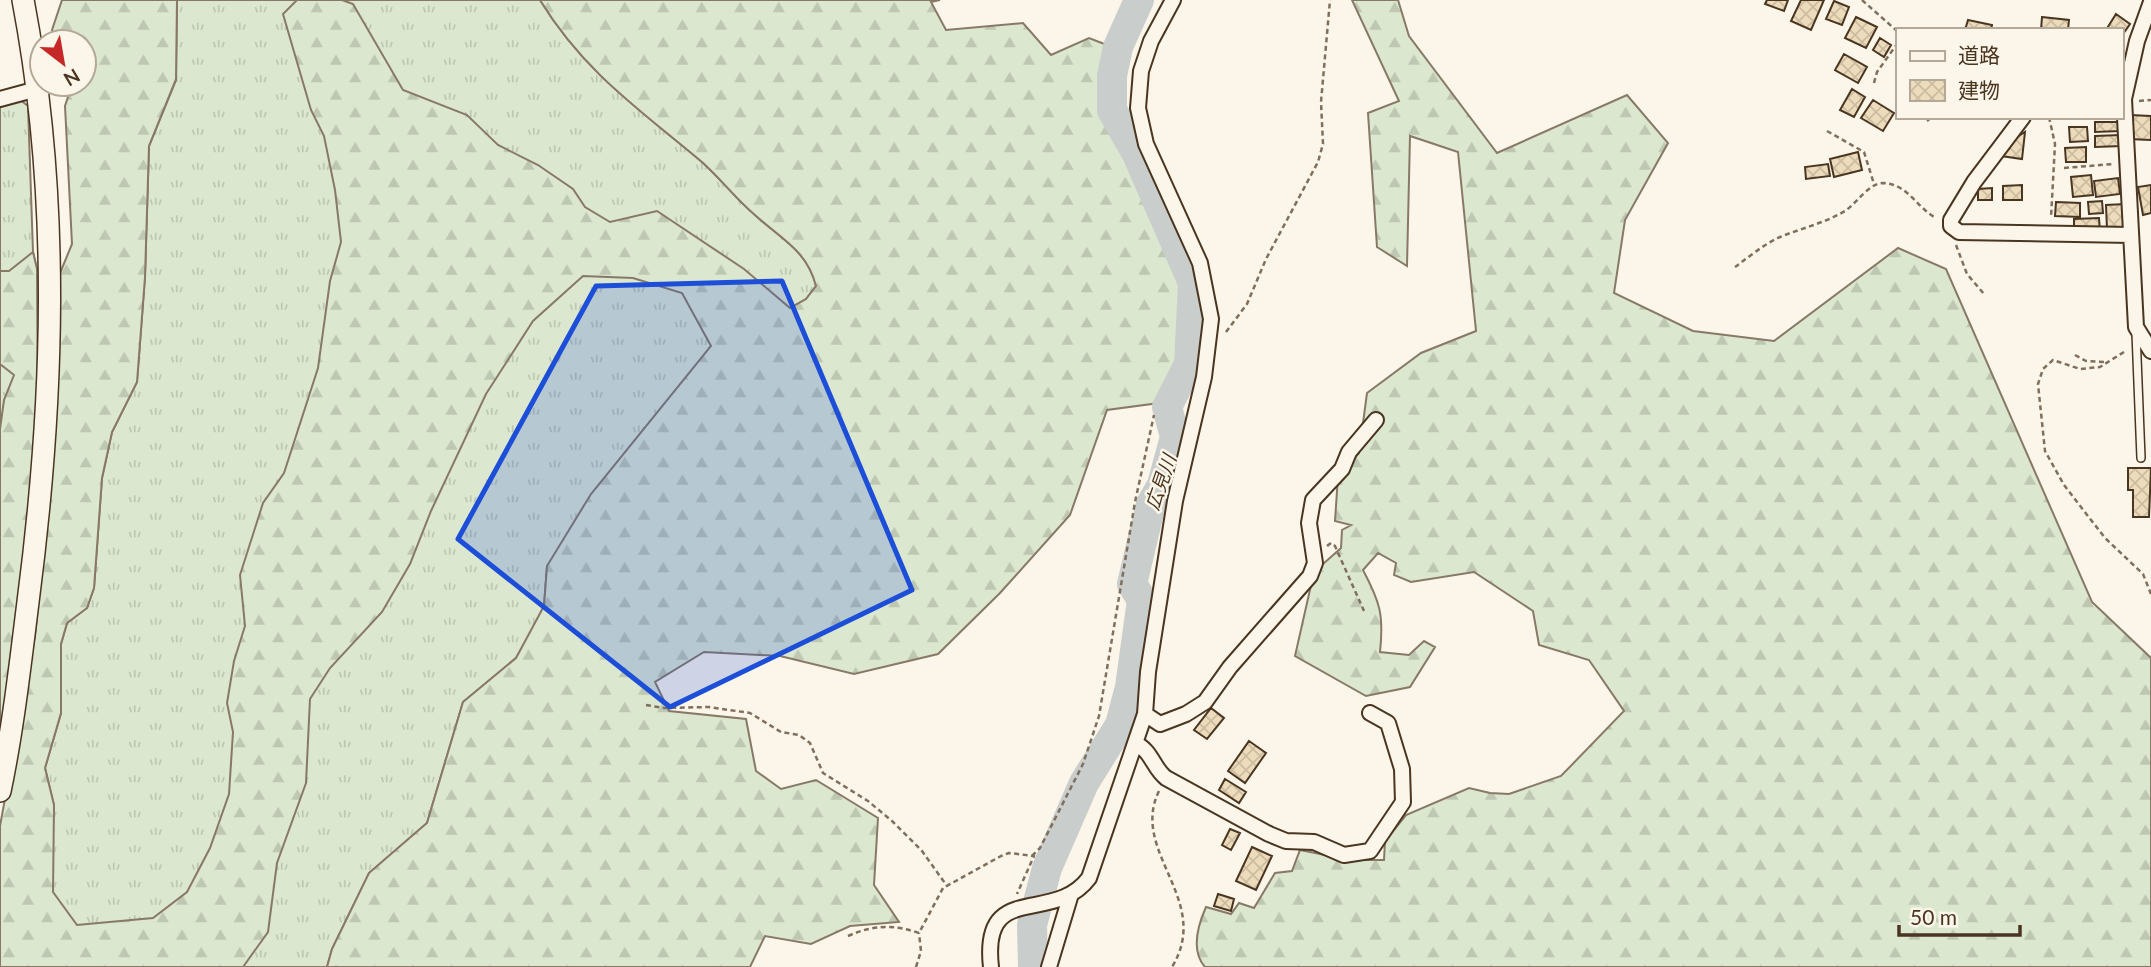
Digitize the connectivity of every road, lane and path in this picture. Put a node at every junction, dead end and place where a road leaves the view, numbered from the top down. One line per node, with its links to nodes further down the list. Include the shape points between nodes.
1 (23, 0): 7 (street)
2 (1173, 0): 27 (street, via 1150,41 1141,71 1138,108 1146,144 1200,263 1211,319)
3 (1329, 0): 27 (path, via 1321,102 1323,144 1318,162 1247,304 1220,338)
4 (1862, 0): 6 (path)
5 (2151, 2): 18 (street, via 2124,99)
6 (1896, 30)
7 (28, 32)
8 (1896, 45): 9 (path)
9 (1874, 83)
10 (28, 91): 12 (street)
11 (38, 98): 42 (street, via 45,145 51,354 43,488)
12 (0, 99)
13 (1930, 119): 16 (path)
14 (2021, 119): 21 (street, via 1974,182)
15 (2049, 119): 22 (path, via 2055,144)
16 (1927, 121)
17 (1827, 131): 20 (path, via 1864,152)
18 (2127, 163): 19 (path); 23 (street)
19 (2064, 168)
20 (1875, 185): 21 (path, via 1900,187 1934,217); 24 (path, via 1845,211 1776,239)
21 (1955, 226): 22 (street); 25 (path, via 1960,259)
22 (2049, 235): 23 (street)
23 (2131, 235): 26 (street)
24 (1735, 267)
25 (1984, 294)
26 (2136, 332): 28 (street); 30 (path, via 2121,355); 33 (lane)
27 (1208, 345): 39 (street, via 1175,501)
28 (2151, 351)
29 (2076, 355): 30 (path)
30 (2108, 363): 35 (path, via 2080,369 2053,360 2043,369 2038,384 2045,451 2064,485 2105,538 2143,574)
31 (1154, 415): 43 (path, via 1099,716 1083,764)
32 (1376, 420): 34 (street, via 1349,452 1342,469 1313,500 1309,523)
33 (2141, 458)
34 (1315, 563): 36 (path, via 1327,546 1335,546); 39 (street, via 1310,576 1205,702 1160,724)
35 (2151, 594)
36 (1364, 611)
37 (646, 705): 44 (path, via 709,706 750,713 781,732 799,735 810,743 823,774 892,821 922,851)
38 (1370, 713): 41 (street, via 1388,723 1405,788 1403,802 1370,850 1361,855 1344,855 1314,842 1286,841)
39 (1145, 714): 40 (street)
40 (1135, 743): 41 (street, via 1148,751); 45 (street, via 1095,865 1082,888)
41 (1166, 778): 52 (path, via 1153,808 1153,833 1182,905 1185,932)
42 (0, 791)
43 (1032, 856): 44 (path, via 1009,853); 46 (path)
44 (947, 886): 47 (path)
45 (1067, 896): 46 (street); 51 (street)
46 (1016, 909): 50 (street, via 998,919 989,936)
47 (919, 933): 48 (path, via 889,926); 49 (path, via 921,951)
48 (848, 936)
49 (916, 967)
50 (991, 967)
51 (1049, 967)
52 (1172, 967)

